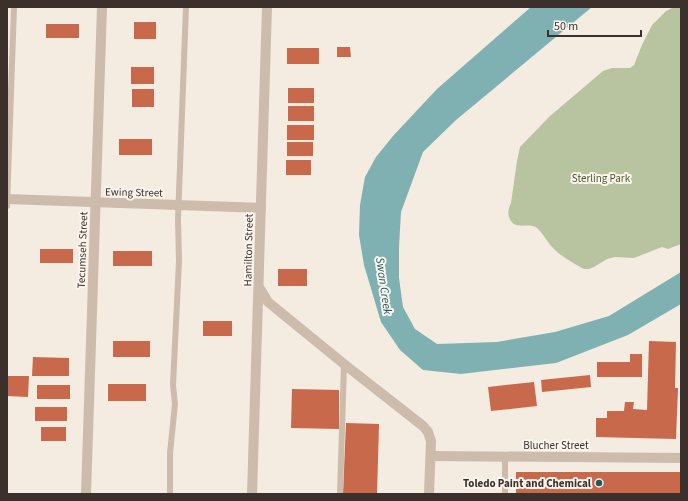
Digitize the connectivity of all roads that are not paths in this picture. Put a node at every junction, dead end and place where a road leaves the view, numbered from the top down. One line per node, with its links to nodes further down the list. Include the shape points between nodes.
1 (14, 7): 5 (lane)
2 (102, 7): 6 (street, Tecumseh Street)
3 (186, 7): 7 (lane)
4 (267, 7): 9 (street, Hamilton Street)
5 (7, 199): 6 (street, Ewing Street); 8 (lane)
6 (95, 203): 7 (street, Ewing Street); 15 (street, Tecumseh Street)
7 (179, 205): 9 (street, Ewing Street); 16 (lane, via 173,385 175,404 170,453)
8 (7, 206)
9 (261, 208): 10 (street, Hamilton Street)
10 (259, 287): 11 (street, via 268,302); 17 (street, Hamilton Street)
11 (344, 364): 12 (street, via 423,426 428,432); 18 (lane)
12 (431, 456): 13 (street, Blucher Street); 19 (street)
13 (505, 457): 14 (street, Blucher Street); 20 (lane)
14 (681, 458)
15 (86, 494)
16 (170, 494)
17 (252, 494)
18 (340, 494)
19 (430, 494)
20 (505, 494)

